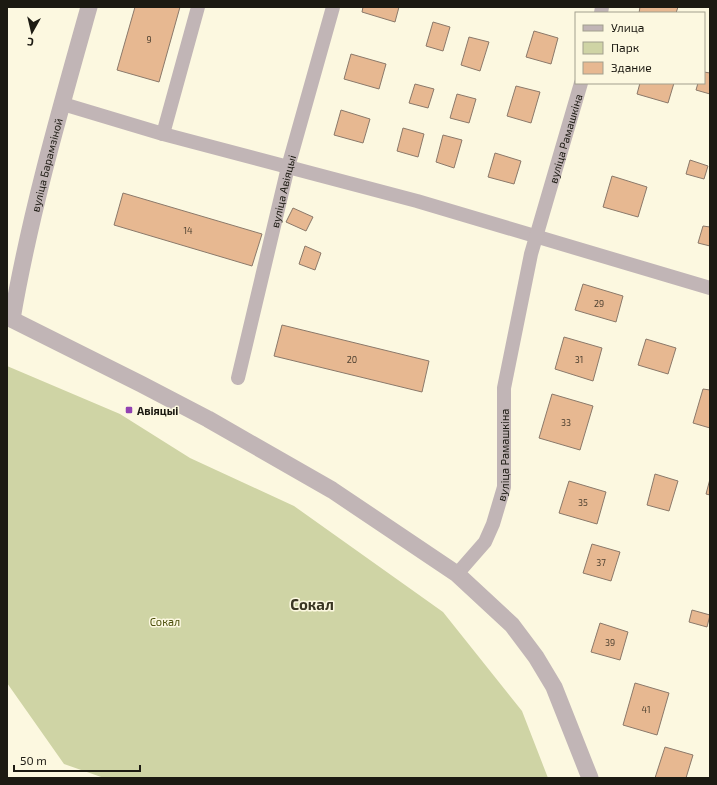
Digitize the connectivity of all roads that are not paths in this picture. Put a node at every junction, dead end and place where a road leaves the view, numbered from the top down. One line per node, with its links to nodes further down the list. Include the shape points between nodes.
1 (89, 7): 5 (street, вуліца Барамзіной)
2 (198, 7): 6 (street)
3 (333, 7): 7 (street, вуліца Авіяцыі)
4 (581, 84): 8 (street, вуліца Рамашкіна)
5 (63, 104): 6 (street); 10 (street, вуліца Барамзіной, via 46,161)
6 (163, 134): 7 (street)
7 (288, 167): 8 (street); 11 (street, вуліца Авіяцыі)
8 (537, 237): 9 (street); 12 (street, вуліца Рамашкіна, via 531,254 504,388 504,487 485,542)
9 (710, 288)
10 (9, 318): 12 (street, via 141,384 332,490)
11 (238, 378)
12 (457, 574): 13 (street, via 512,625 536,657 554,687)
13 (590, 778)

